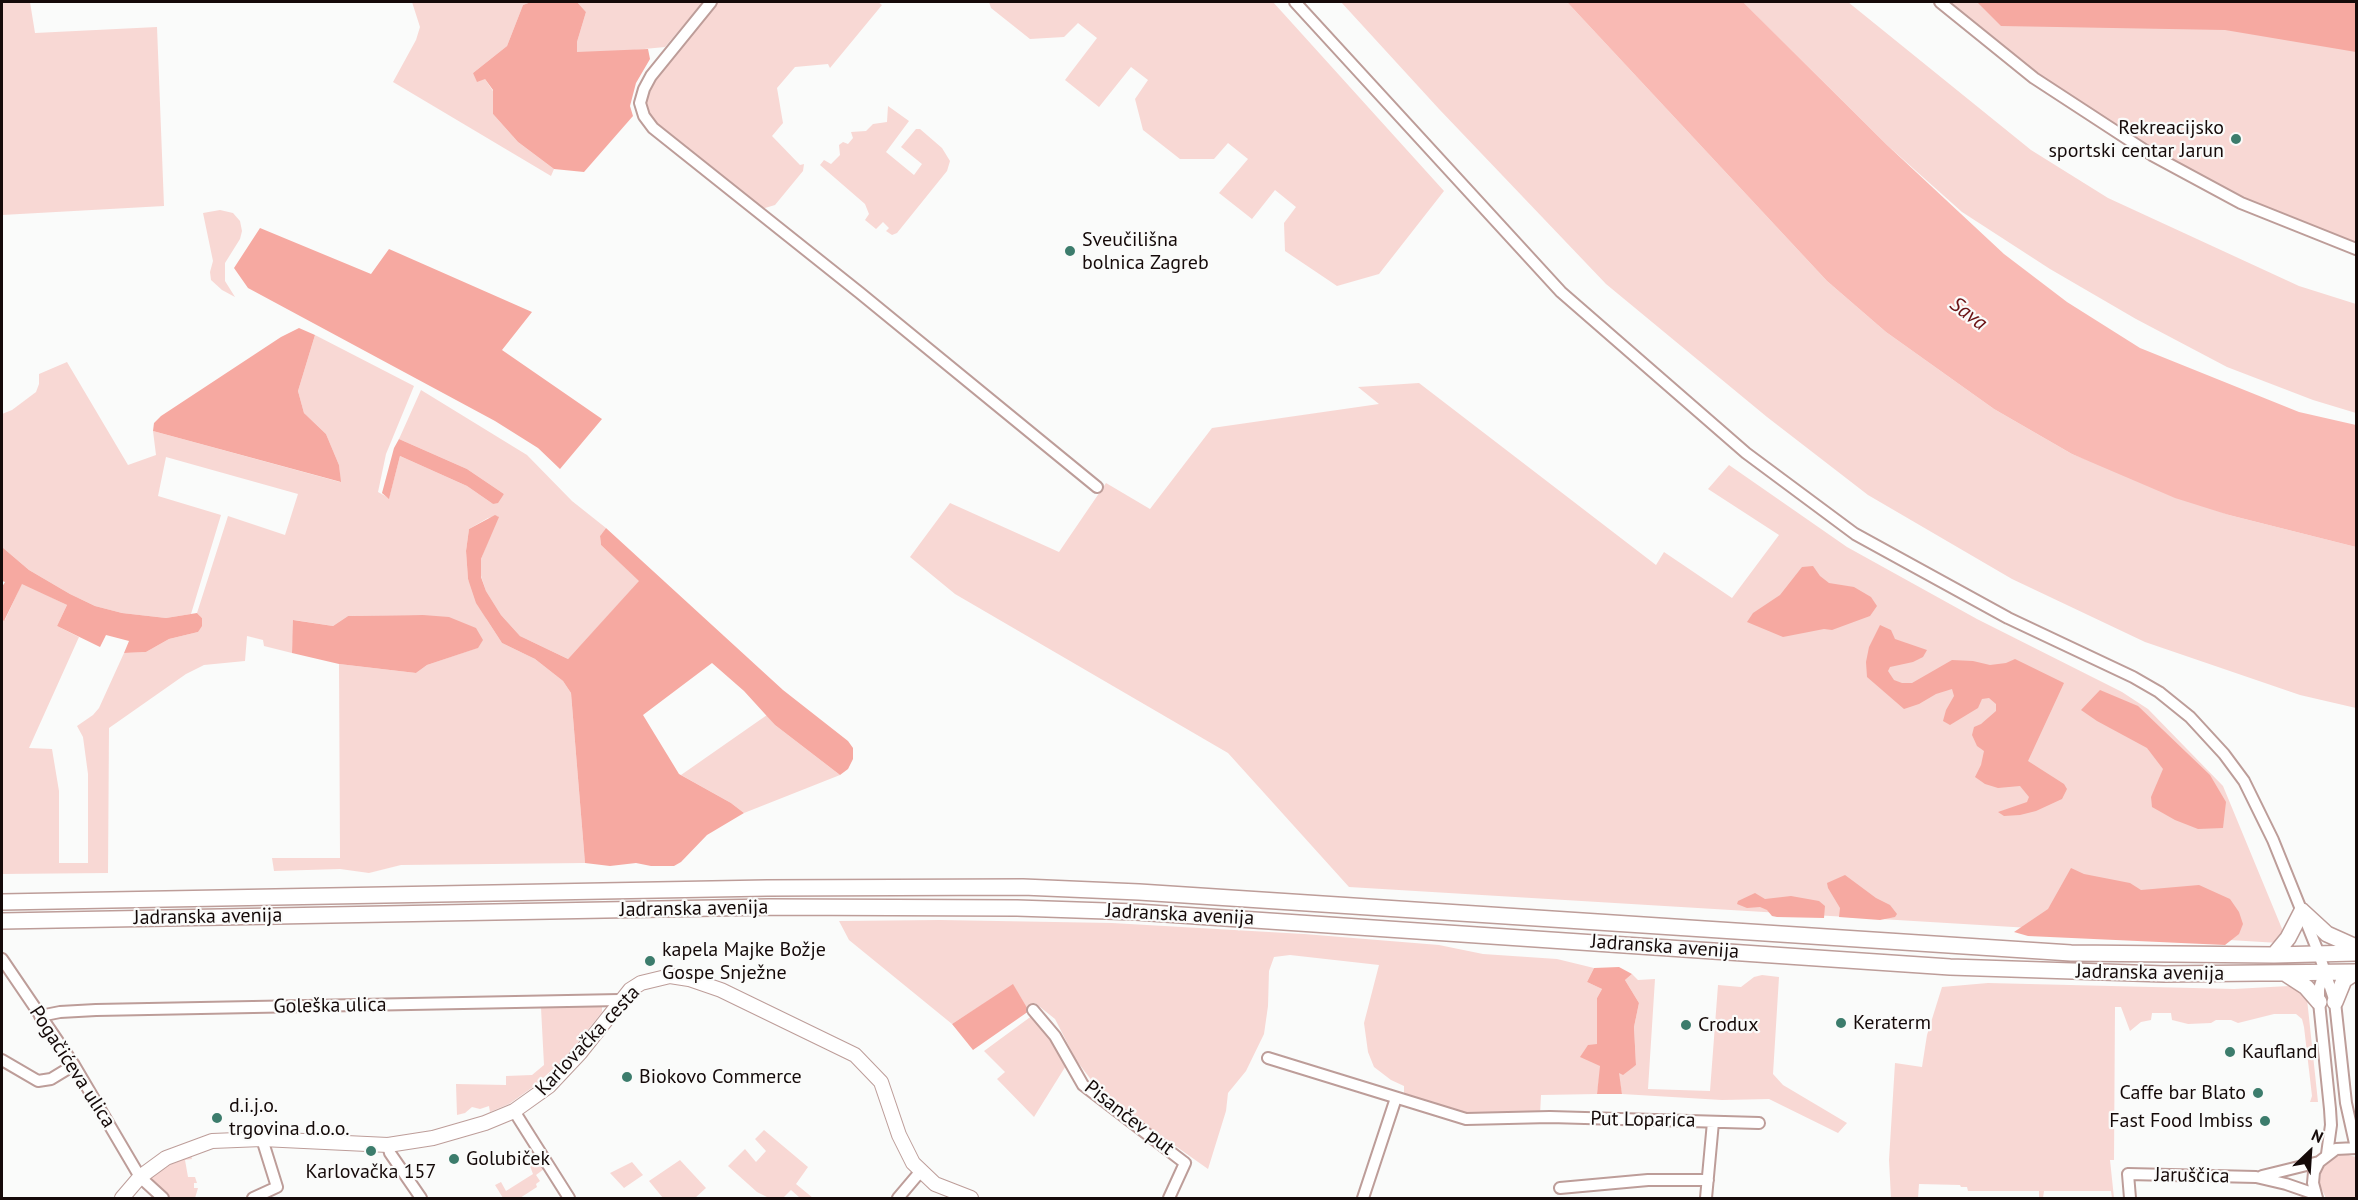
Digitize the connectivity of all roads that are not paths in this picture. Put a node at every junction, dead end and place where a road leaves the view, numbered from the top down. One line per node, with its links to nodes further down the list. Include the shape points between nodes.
1 (711, 2): 5 (street, via 644,89 640,103 653,128)
2 (1295, 2): 7 (street, via 1561,292 1746,453 1855,534 2008,618 2133,677 2190,717 2244,782)
3 (1940, 2): 4 (street, via 2034,78 2152,155 2241,203)
4 (2356, 249)
5 (1097, 487)
6 (2, 902): 12 (main road, Jadranska avenija, via 1023,887 2072,953)
7 (2302, 911): 9 (main road, via 2327,934); 11 (street); 12 (main road)
8 (2, 921): 16 (main road, Jadranska avenija, via 770,907 1017,908 1147,913 1950,967)
9 (2356, 947)
10 (2356, 953): 11 (main road, Jadranska avenija)
11 (2319, 954): 12 (main road, Jadranska avenija); 15 (street)
12 (2274, 955)
13 (2, 959): 21 (street, Pogačićeva ulica)
14 (2356, 972): 15 (main road, Jadranska avenija); 19 (main road, via 2344,980)
15 (2324, 973): 16 (main road, Jadranska avenija); 18 (street); 19 (street)
16 (2286, 975): 18 (main road, via 2306,987)
17 (620, 1000): 21 (street, Goleška ulica, via 96,1010); 26 (street, Karlovačka cesta, via 566,1070); 33 (street, Karlovačka cesta, via 630,990 653,979 689,979 730,994 848,1051 881,1082 908,1157)
18 (2319, 1002): 32 (street, via 2331,1125)
19 (2335, 1002): 31 (street, via 2346,1103)
20 (1033, 1010): 46 (street, Pisančev put, via 1055,1036 1083,1085 1185,1163)
21 (40, 1016): 24 (street, Pogačićeva ulica)
22 (1268, 1058): 25 (street)
23 (4, 1064): 24 (street, via 38,1081)
24 (74, 1065): 34 (street, Pogačićeva ulica)
25 (1396, 1098): 27 (street, Put Loparica, via 1466,1119 1550,1117); 47 (street)
26 (514, 1110): 30 (street, Karlovačka cesta, via 457,1132); 43 (street)
27 (1713, 1122): 28 (street); 36 (street, Put Loparica)
28 (1759, 1123)
29 (262, 1139): 30 (street, Karlovačka cesta); 34 (street, Karlovačka cesta, via 196,1146 166,1158); 41 (street, via 277,1187)
30 (388, 1145): 42 (street, via 390,1154)
31 (2356, 1148): 32 (street, Jaruščica, via 2336,1149)
32 (2323, 1158): 35 (street, Jaruščica); 38 (street, via 2314,1172)
33 (920, 1172): 44 (street); 45 (street, Karlovačka cesta, via 935,1184)
34 (140, 1177): 39 (street, Karlovačka cesta); 40 (street, Pogačićeva ulica)
35 (2256, 1177): 38 (street, Jaruščica); 49 (street, Jaruščica, via 2128,1174)
36 (1708, 1180): 37 (street, via 1648,1180); 48 (street, Put Loparica)
37 (1560, 1188)
38 (2316, 1196)
39 (122, 1198)
40 (163, 1198)
41 (253, 1198)
42 (421, 1198)
43 (569, 1198)
44 (898, 1198)
45 (971, 1198)
46 (1169, 1198)
47 (1363, 1198)
48 (1706, 1198)
49 (2130, 1198)

